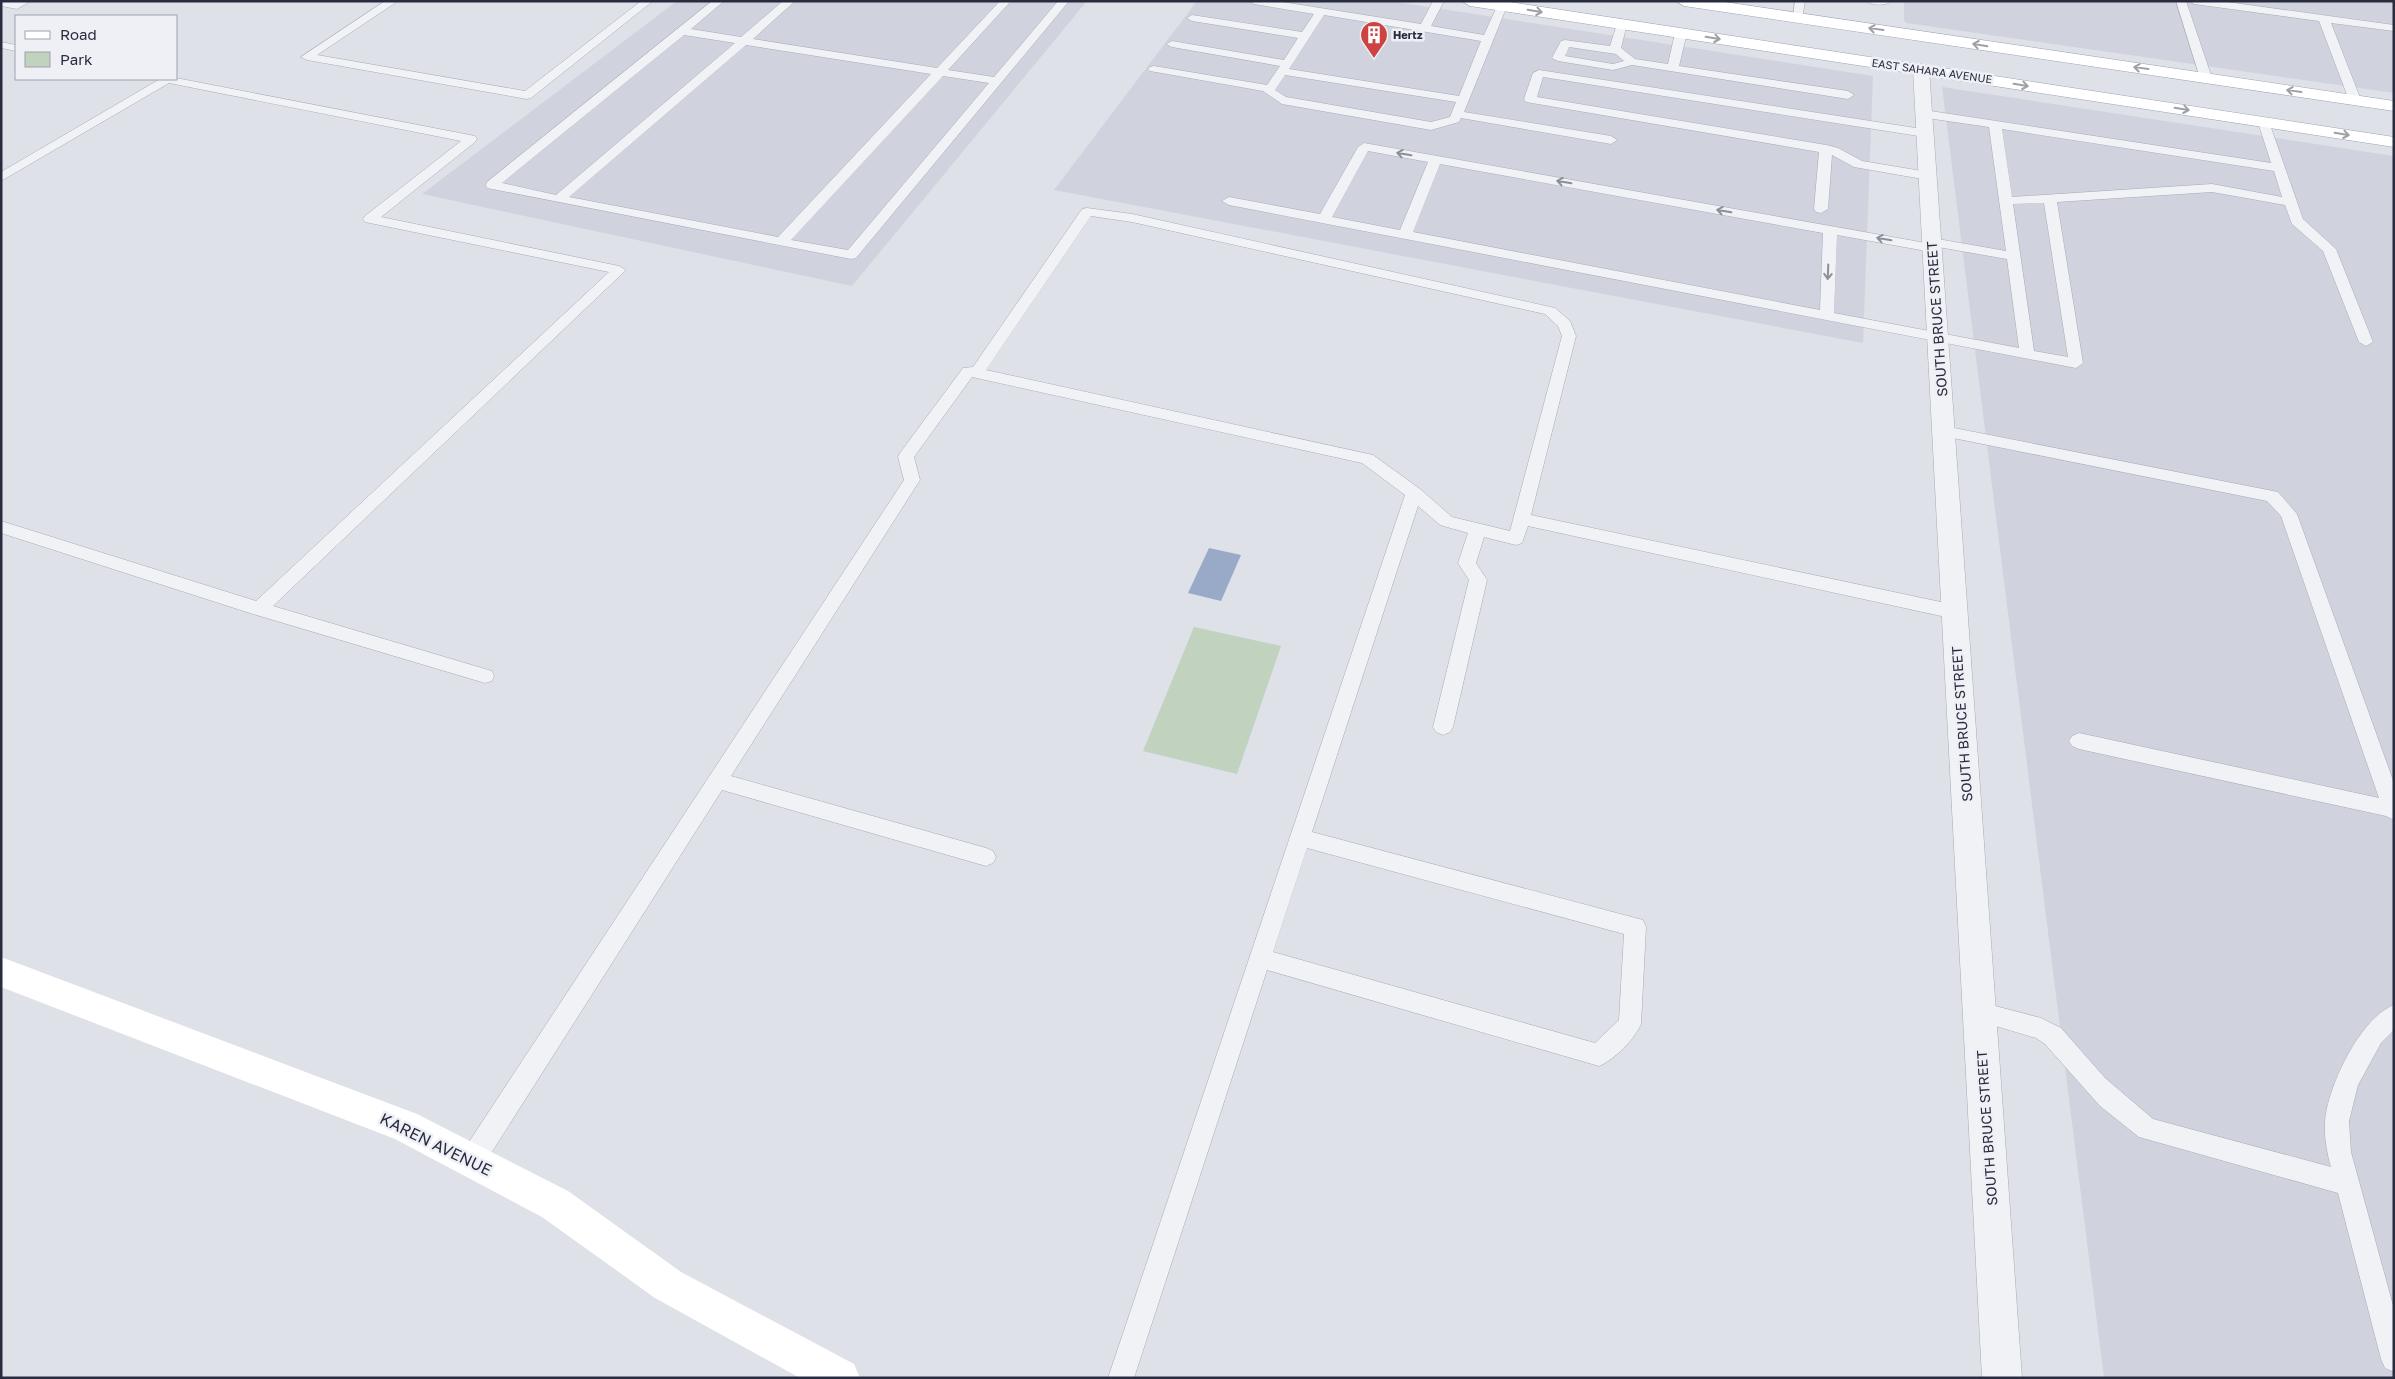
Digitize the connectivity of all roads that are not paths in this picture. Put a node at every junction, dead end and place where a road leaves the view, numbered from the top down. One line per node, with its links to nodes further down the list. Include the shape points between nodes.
1 (26, 1): 17 (lane, via 17,6)
2 (393, 1): 3 (lane, via 307,56 527,95)
3 (648, 1)
4 (719, 1): 26 (lane)
5 (790, 1): 31 (lane)
6 (1006, 1): 43 (lane)
7 (1064, 1): 47 (lane)
8 (1254, 1): 19 (lane)
9 (1439, 1): 24 (lane)
10 (1470, 1): 18 (main road, EAST SAHARA AVENUE)
11 (1684, 1): 21 (main road)
12 (1800, 1): 21 (lane)
13 (1871, 1): 14 (lane)
14 (1887, 1)
15 (2181, 1): 44 (lane)
16 (2194, 1): 22 (lane)
17 (1, 3)
18 (1502, 6): 23 (main road, EAST SAHARA AVENUE, one-way to 23); 30 (lane)
19 (1321, 12): 24 (lane); 28 (lane)
20 (1192, 18): 28 (lane)
21 (1798, 18): 29 (main road, one-way to 21)
22 (2324, 19): 25 (lane); 51 (lane)
23 (1622, 24): 27 (main road, EAST SAHARA AVENUE); 35 (lane)
24 (1424, 28): 30 (lane)
25 (2394, 28)
26 (682, 31): 31 (lane); 65 (lane, via 492,185)
27 (1682, 34): 37 (main road, EAST SAHARA AVENUE, one-way to 37); 40 (lane)
28 (1305, 36): 39 (lane)
29 (1925, 36): 36 (main road, one-way to 29); 37 (main road, via 1899,48 1853,47)
30 (1488, 39): 50 (lane)
31 (744, 41): 43 (lane); 65 (lane)
32 (1172, 44): 39 (lane)
33 (1, 45): 34 (lane)
34 (15, 48)
35 (1615, 50): 38 (lane); 38 (lane, via 1565,43 1558,58 1614,67)
36 (2024, 52): 42 (main road, via 1997,58 1958,59); 44 (main road, one-way to 36)
37 (1818, 54): 42 (main road, EAST SAHARA AVENUE)
38 (1632, 62): 40 (lane)
39 (1285, 67): 48 (lane); 50 (lane)
40 (1674, 68): 49 (lane)
41 (1154, 69): 48 (lane)
42 (1921, 69): 54 (main road, EAST SAHARA AVENUE, one-way to 54); 55 (street, SOUTH BRUCE STREET)
43 (941, 72): 47 (lane); 73 (lane)
44 (2206, 78): 51 (main road, one-way to 44)
45 (165, 80): 63 (lane)
46 (172, 80): 86 (lane, via 470,140 370,220 619,270)
47 (997, 81): 73 (lane, via 852,255)
48 (1270, 89): 53 (lane, via 1282,100 1431,126 1455,119)
49 (1848, 95)
50 (1462, 100): 53 (lane)
51 (2355, 100): 52 (main road)
52 (2394, 106)
53 (1457, 114): 57 (lane)
54 (2264, 122): 58 (main road, EAST SAHARA AVENUE, one-way to 58); 61 (lane)
55 (1925, 123): 56 (lane); 59 (lane, via 1539,73 1530,99); 62 (street, SOUTH BRUCE STREET)
56 (1995, 124): 61 (lane); 67 (lane)
57 (1611, 140)
58 (2394, 142)
59 (1826, 149): 62 (lane, via 1858,164); 69 (lane)
60 (1436, 160): 70 (lane, one-way to 70, via 1364,146); 71 (lane, one-way to 60); 72 (lane)
61 (2279, 168): 68 (lane)
62 (1928, 176): 74 (street, SOUTH BRUCE STREET)
63 (1, 177)
64 (2050, 198): 67 (lane); 68 (lane, via 2212,188); 79 (lane, via 2076,363)
65 (559, 199): 73 (lane)
66 (1229, 201): 70 (lane)
67 (2006, 201): 75 (lane)
68 (2291, 202): 78 (lane, via 2297,221 2329,249)
69 (1821, 209)
70 (1324, 220): 72 (lane)
71 (1830, 229): 74 (lane, one-way to 71); 76 (lane, one-way to 76)
72 (1405, 235): 76 (lane)
73 (781, 242)
74 (1932, 245): 75 (lane); 77 (street, SOUTH BRUCE STREET)
75 (2013, 256): 79 (lane)
76 (1827, 315): 77 (lane)
77 (1938, 337): 79 (lane); 81 (street, SOUTH BRUCE STREET)
78 (2366, 342)
79 (2027, 354)
80 (977, 373): 82 (lane, via 1367,459); 83 (lane, via 1087,212 1132,218 1550,311 1565,324 1569,336); 91 (lane, via 968,371 906,457 912,480)
81 (1944, 431): 87 (street, SOUTH BRUCE STREET); 92 (lane, via 2272,496 2289,514)
82 (1414, 493): 85 (lane, via 1446,520); 93 (lane)
83 (1521, 519): 85 (lane, via 1516,539); 87 (lane)
84 (1, 527): 86 (lane)
85 (1478, 529): 89 (lane, via 1467,563 1478,580)
86 (259, 609): 88 (lane)
87 (1954, 612): 97 (street, SOUTH BRUCE STREET)
88 (486, 676)
89 (1443, 727)
90 (2079, 741): 92 (lane)
91 (718, 781): 94 (lane); 99 (lane)
92 (2393, 811)
93 (1300, 837): 95 (lane); 95 (lane, via 1635,927 1630,1024 1599,1055)
94 (986, 857)
95 (1260, 958): 103 (lane)
96 (1, 972): 99 (main road, KAREN AVENUE, via 404,1126)
97 (1980, 1012): 100 (lane, via 2041,1029 2053,1036 2130,1119 2147,1129); 104 (street, SOUTH BRUCE STREET)
98 (2394, 1015): 100 (lane, via 2373,1035 2347,1082 2337,1121)
99 (472, 1160): 102 (main road, KAREN AVENUE, via 556,1204 668,1285)
100 (2348, 1184): 101 (lane)
101 (2394, 1359)
102 (840, 1378)
103 (1121, 1378)
104 (2002, 1378)

